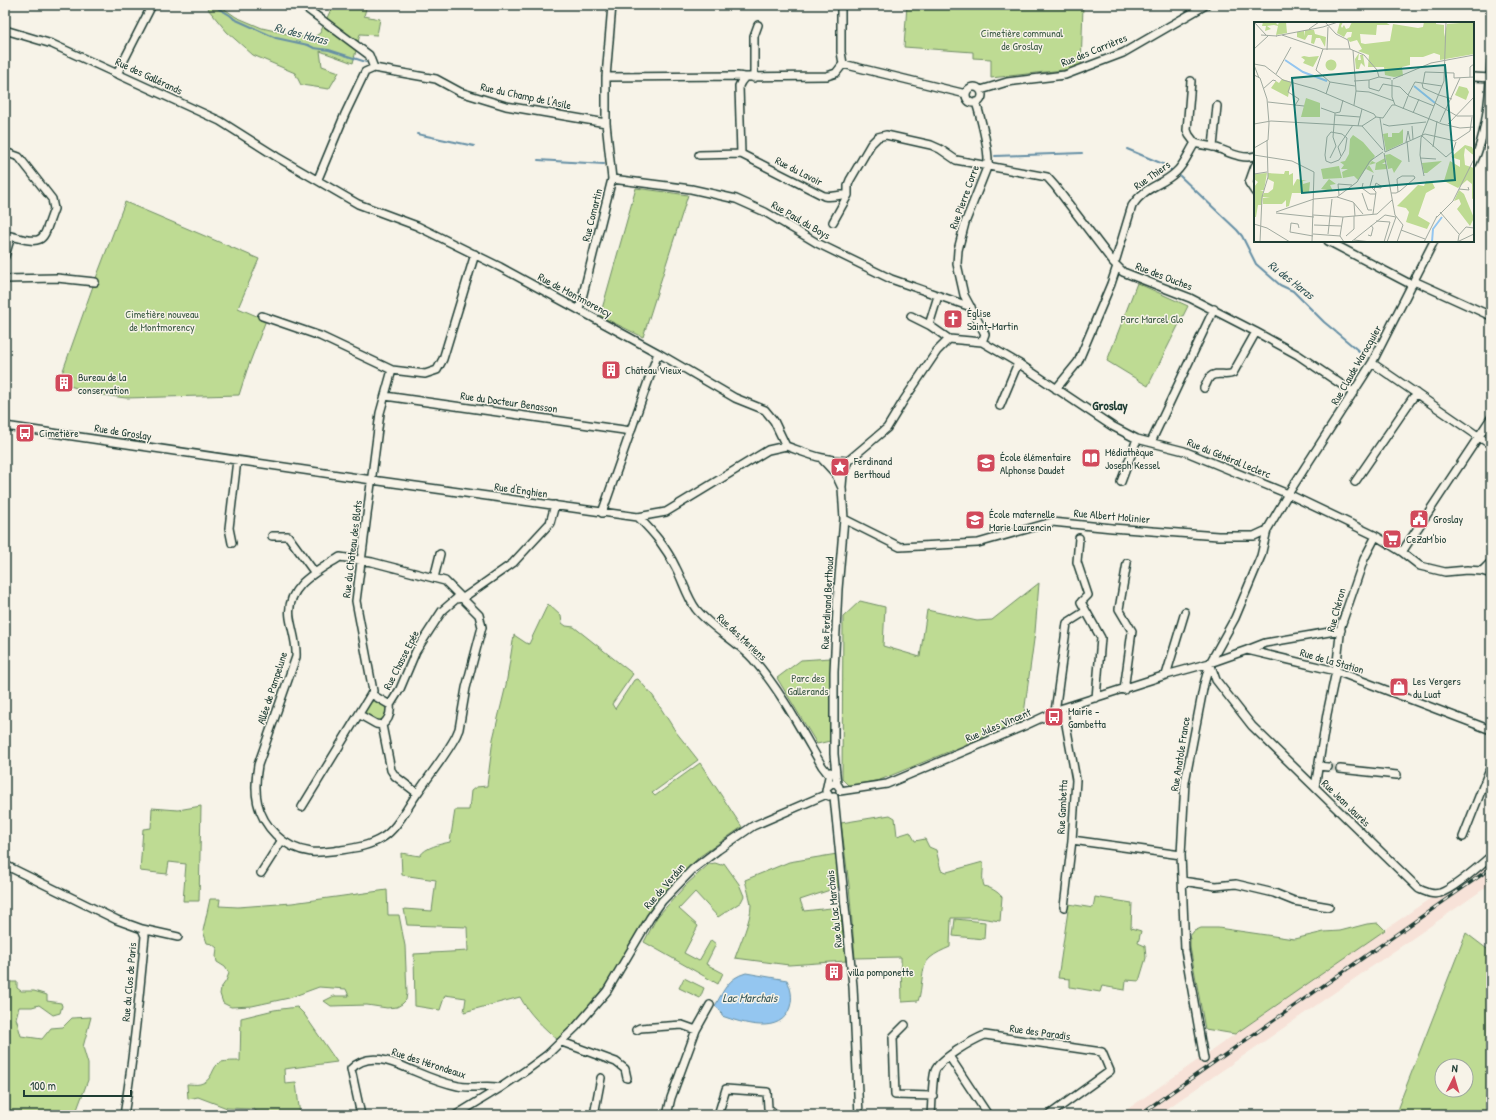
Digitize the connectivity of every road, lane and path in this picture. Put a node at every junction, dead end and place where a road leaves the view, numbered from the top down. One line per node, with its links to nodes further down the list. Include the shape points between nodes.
1 (152, 5): 11 (street)
2 (302, 5): 10 (street, via 369,55)
3 (612, 5): 14 (street, Rue Comartin)
4 (841, 5): 9 (street)
5 (1206, 5): 18 (street, Rue des Carrières, via 1123,53 1065,75 1008,82)
6 (758, 25): 15 (street, via 754,36)
7 (5, 30): 11 (street, Rue des Gallérands, via 52,44)
8 (1491, 62): 16 (street)
9 (843, 64): 15 (street, via 836,73 827,76); 19 (street)
10 (374, 68): 22 (street, Rue du Champ de l'Asile, via 436,79 460,92 506,106); 33 (street, via 365,72)
11 (117, 74): 29 (street, Rue des Gallérands, via 220,121)
12 (745, 77): 14 (street); 15 (street); 26 (street, via 739,86)
13 (1474, 77): 16 (street)
14 (606, 78): 22 (street, Rue Comartin)
15 (754, 78)
16 (1491, 78): 30 (street, via 1487,112)
17 (1191, 82): 23 (street, via 1187,130)
18 (980, 90): 19 (street, via 972,87); 20 (street, via 982,97)
19 (966, 94): 20 (street, via 969,100)
20 (976, 102): 31 (street, Rue Pierre Corre)
21 (1217, 106): 24 (street)
22 (606, 123): 34 (street, Rue Comartin)
23 (1195, 143): 24 (street); 43 (street, Rue Thiers, via 1176,172 1149,188 1132,206)
24 (1213, 147): 28 (street, via 1241,157)
25 (5, 152): 38 (street, via 19,157 54,204 43,237 31,242)
26 (741, 154): 27 (street); 36 (street, Rue du Lavoir, via 824,196 832,198 841,194)
27 (699, 155)
28 (1254, 156)
29 (277, 157): 33 (street, Rue de Montmorency)
30 (1474, 161)
31 (988, 165): 36 (street, via 956,160 930,145 886,135 878,137 871,144 850,180); 43 (street, Rue des Ouches, via 1039,175 1050,180); 48 (street, Rue Pierre Corre, via 965,223 958,250 960,280)
32 (1254, 169): 35 (street, via 1249,183)
33 (318, 179): 41 (street, Rue de Montmorency, via 358,204 417,226)
34 (612, 179): 47 (street, Rue Paul du Boys, via 691,189 736,199 891,279); 50 (street, Rue Comartin)
35 (1254, 190)
36 (848, 195): 37 (street)
37 (833, 222)
38 (8, 235): 42 (street)
39 (1330, 242): 46 (street)
40 (1434, 242): 46 (street, Rue Claude Warocquier)
41 (475, 254): 50 (street, Rue de Montmorency); 61 (street, via 443,360 437,370 425,374)
42 (5, 256)
43 (1115, 264): 49 (street, Rue des Ouches, via 1123,272); 62 (street, Rue Thiers, via 1078,362)
44 (5, 279): 45 (street, via 56,278)
45 (95, 282)
46 (1413, 283): 53 (street); 60 (street, Rue Claude Warocquier)
47 (938, 296): 48 (street, Rue Paul du Boys); 54 (street)
48 (971, 307): 57 (street, Rue Pierre Corre, via 985,334)
49 (1214, 309): 55 (street, Rue des Ouches); 73 (street)
50 (579, 310): 58 (street, Rue de Montmorency)
51 (262, 316): 61 (street, via 320,336)
52 (911, 316): 54 (street)
53 (1491, 316)
54 (929, 325): 56 (street)
55 (1256, 332): 63 (street, via 1233,373 1213,375); 64 (street, Rue des Ouches, via 1298,355)
56 (949, 339): 57 (street, Rue du Général Leclerc); 78 (street, via 936,351 887,428)
57 (982, 342): 59 (street, Rue du Général Leclerc)
58 (658, 353): 70 (street); 75 (street, Rue de Montmorency, via 735,398 765,410 774,421)
59 (1018, 363): 62 (street, Rue du Général Leclerc); 67 (street)
60 (1372, 363): 64 (street, Rue Claude Warocquier); 65 (street)
61 (392, 370): 66 (street, Rue du Château des Blots)
62 (1056, 388): 72 (street, Rue du Général Leclerc, via 1112,426)
63 (1204, 388)
64 (1354, 393): 83 (street, Rue Claude Warocquier)
65 (1416, 393): 71 (street); 81 (street)
66 (385, 396): 70 (street, Rue du Docteur Benasson); 79 (street, Rue du Château des Blots, via 380,413)
67 (1000, 406)
68 (1491, 418): 71 (street)
69 (5, 426): 77 (street, Rue de Groslay)
70 (631, 431): 85 (street)
71 (1480, 437): 74 (street); 93 (street)
72 (1137, 439): 73 (street, Rue du Général Leclerc); 80 (street)
73 (1151, 442): 83 (street, Rue du Général Leclerc, via 1184,451)
74 (1491, 445)
75 (786, 446): 76 (street); 86 (street, Rue d'Enghien, via 768,450 666,512)
76 (822, 459): 78 (street); 82 (street, Rue Ferdinand Berthoud, via 835,473)
77 (237, 460): 79 (street, Rue d'Enghien); 92 (street, via 229,528)
78 (848, 461): 82 (street, via 842,474)
79 (372, 480): 84 (street, Rue d'Enghien); 95 (street, Rue du Château des Blots)
80 (1121, 482)
81 (1355, 482)
82 (842, 488): 87 (street, Rue Ferdinand Berthoud)
83 (1288, 494): 88 (street, Rue Anatole France); 90 (street, Rue du Général Leclerc)
84 (555, 505): 85 (street, Rue d'Enghien); 102 (street, Rue Chasse Epée, via 550,523 513,562)
85 (602, 513): 86 (street, Rue d'Enghien)
86 (638, 517): 124 (street, Rue des Meriens, via 663,544 695,608 752,658 782,698)
87 (844, 519): 88 (street, Rue Albert Molinier, via 900,547 978,543 1052,522 1218,536 1254,536); 119 (street, Rue Ferdinand Berthoud, via 834,672)
88 (1267, 530): 107 (street, Rue Anatole France, via 1261,556 1235,618)
89 (272, 536): 99 (street, via 288,536)
90 (1376, 536): 93 (street, Rue du Général Leclerc); 105 (street, Rue Chéron, via 1364,558)
91 (1079, 538): 103 (street, via 1077,562 1088,595 1081,602)
92 (232, 543)
93 (1402, 552): 98 (street, Rue du Général Leclerc, via 1420,566 1445,572)
94 (440, 554): 101 (street)
95 (362, 560): 99 (street, Allée de Pampelune, via 340,557); 101 (street, Allée de Pampelune); 111 (street, Rue du Château des Blots, via 356,601 374,691)
96 (1491, 562): 98 (street)
97 (1127, 563): 110 (street, via 1118,609 1132,632)
98 (1482, 570): 100 (street, Rue du Général Leclerc)
99 (315, 573): 132 (street, Allée de Pampelune, via 305,580 292,597 290,616 296,657 256,774 256,794 260,812 268,826)
100 (1491, 574)
101 (434, 578): 102 (street, Allée de Pampelune, via 445,581)
102 (463, 598): 113 (street, Rue Chasse Epée, via 456,599 442,611 416,651 400,689); 129 (street, Allée de Pampelune, via 479,615 482,627 466,688 459,729 452,744)
103 (1086, 611): 112 (street, via 1101,638); 115 (street, via 1067,623)
104 (1185, 612): 109 (street)
105 (1341, 630): 106 (street, via 1265,644); 108 (street, Rue Chéron)
106 (1247, 650): 107 (street); 108 (street, Rue de la Station)
107 (1210, 663): 109 (street, Rue Jules Vincent); 126 (street, Rue Jean Jaurès, via 1216,680 1252,726); 134 (street, Rue Anatole France, via 1185,782)
108 (1336, 672): 118 (street, Rue de la Station); 120 (street, Rue Chéron)
109 (1166, 675): 110 (street, Rue Jules Vincent)
110 (1124, 690): 112 (street, Rue Jules Vincent)
111 (371, 694): 113 (street); 116 (street, Rue du Château des Blots)
112 (1096, 698): 114 (street, Rue Jules Vincent)
113 (390, 705): 117 (street, Rue Chasse Epée, via 391,712 386,723)
114 (1063, 708): 115 (street, Rue Jules Vincent); 133 (street, Rue Gambetta, via 1076,780)
115 (1054, 712): 127 (street, Rue Jules Vincent, via 887,784)
116 (360, 715): 117 (street); 130 (street, Rue du Château des Blots)
117 (382, 725): 129 (street, via 391,770)
118 (1491, 730)
119 (834, 754): 124 (street, Rue Ferdinand Berthoud); 127 (street, Rue Ferdinand Berthoud)
120 (1318, 766): 122 (street); 126 (street, Rue Chéron)
121 (1491, 766): 131 (street)
122 (1328, 767)
123 (1340, 769): 125 (street)
124 (829, 775): 128 (street, Rue Ferdinand Berthoud)
125 (1397, 775)
126 (1314, 787): 135 (street, Rue Jean Jaurès, via 1419,889 1427,893 1441,892 1451,887)
127 (838, 788): 128 (street, via 838,795); 128 (street, Rue Jules Vincent, via 832,783)
128 (829, 792): 147 (street, Rue de Verdun, via 753,826 693,869 662,901 607,991); 161 (street, Rue du Lac Marchais, via 853,986)
129 (417, 793): 132 (street, Allée de Pampelune, via 391,832 369,845 312,852 300,850)
130 (302, 807)
131 (1463, 837)
132 (282, 840): 137 (street)
133 (1072, 840): 134 (street); 139 (street, Rue Gambetta)
134 (1181, 855): 138 (street, Rue Anatole France)
135 (1491, 856)
136 (5, 865): 141 (street, Rue du Clos de Paris, via 98,912)
137 (261, 873)
138 (1182, 881): 140 (street, via 1216,886 1236,884 1294,901); 149 (street, Rue Anatole France, via 1186,950)
139 (1064, 907)
140 (1329, 907)
141 (142, 929): 142 (street); 154 (street, Rue du Clos de Paris, via 145,936 137,1023)
142 (178, 937)
143 (710, 1005): 146 (street)
144 (904, 1025): 153 (street, via 893,1037 895,1095)
145 (636, 1030): 146 (street, via 682,1024)
146 (696, 1030): 158 (street, via 671,1098 668,1111)
147 (562, 1042): 151 (street, via 616,1062 625,1069); 152 (street, Rue de Verdun)
148 (949, 1056): 153 (street, Rue des Paradis, via 935,1071); 163 (street); 164 (street, Rue des Paradis, via 972,1040 985,1035 1102,1052 1110,1071)
149 (1204, 1059)
150 (601, 1078): 157 (street)
151 (627, 1078)
152 (500, 1088): 155 (street, Rue des Hérondeaux, via 457,1086 389,1061 362,1061 352,1069); 156 (street, Rue de Verdun)
153 (933, 1096): 162 (street, Rue des Paradis)
154 (124, 1115)
155 (362, 1115)
156 (456, 1115)
157 (594, 1115)
158 (670, 1115)
159 (718, 1115): 160 (street, via 726,1089 767,1092 768,1108)
160 (776, 1115)
161 (859, 1115)
162 (931, 1115)
163 (988, 1115)
164 (1049, 1115)

